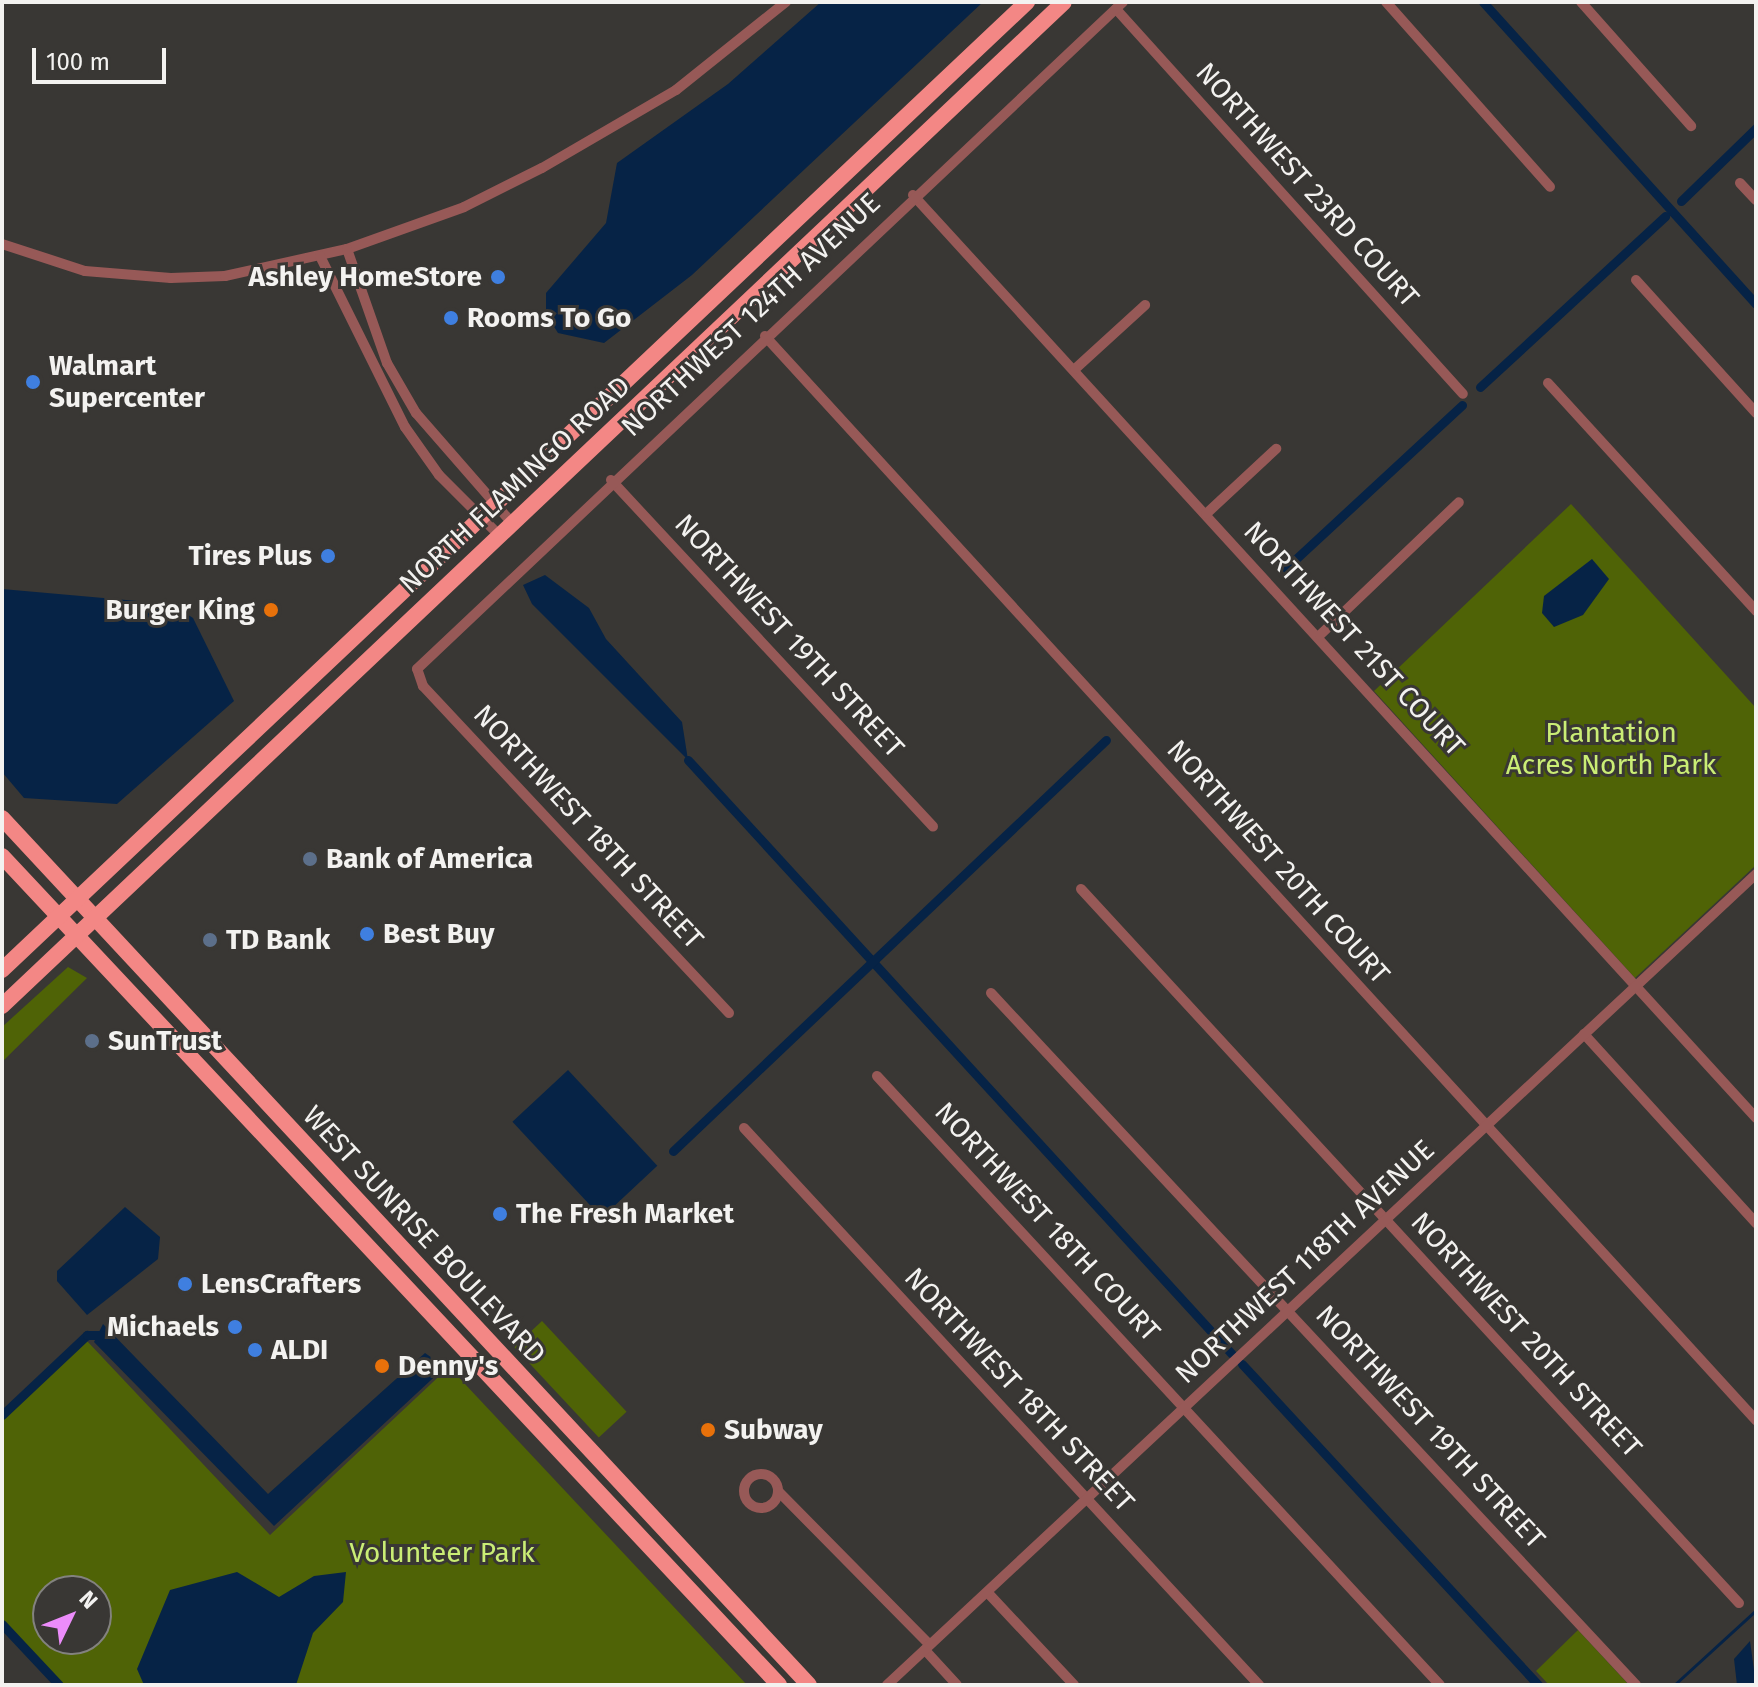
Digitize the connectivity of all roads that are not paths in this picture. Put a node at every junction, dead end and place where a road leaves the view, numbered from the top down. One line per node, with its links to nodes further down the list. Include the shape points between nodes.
1 (786, 2): 13 (street, via 676,90 542,168 464,207)
2 (1027, 2): 25 (highway, NORTH FLAMINGO ROAD)
3 (1064, 2): 28 (highway, NORTH FLAMINGO ROAD)
4 (1386, 2): 9 (street)
5 (1581, 2): 7 (street)
6 (1120, 5): 10 (street, NORTHWEST 124TH AVENUE); 20 (street, NORTHWEST 23RD COURT)
7 (1691, 126)
8 (1740, 183): 11 (street)
9 (1550, 187)
10 (913, 195): 17 (street, NORTHWEST 124TH AVENUE); 18 (street, NORTHWEST 21ST COURT)
11 (1756, 200)
12 (2, 244): 14 (street, via 85,271 171,278 225,276)
13 (347, 249): 14 (street); 25 (street, via 394,376 416,413)
14 (320, 256): 27 (street, via 405,427)
15 (1636, 280): 21 (street)
16 (1145, 305): 18 (street)
17 (765, 336): 23 (street, NORTHWEST 124TH AVENUE); 50 (street, NORTHWEST 20TH COURT)
18 (1075, 369): 26 (street, NORTHWEST 21ST COURT)
19 (1548, 383): 30 (street)
20 (1463, 394)
21 (1756, 413)
22 (1276, 449): 26 (street)
23 (611, 480): 32 (street, NORTHWEST 124TH AVENUE); 34 (street, NORTHWEST 19TH STREET)
24 (1459, 502): 31 (street)
25 (494, 505): 27 (highway, NORTH FLAMINGO ROAD); 28 (street)
26 (1206, 514): 31 (street, NORTHWEST 21ST COURT)
27 (480, 518): 29 (street); 38 (highway, NORTH FLAMINGO ROAD)
28 (512, 523): 29 (highway, NORTH FLAMINGO ROAD)
29 (499, 535): 40 (highway, NORTH FLAMINGO ROAD)
30 (1756, 611)
31 (1320, 635): 43 (street, NORTHWEST 21ST COURT)
32 (417, 669): 46 (street, NORTHWEST 18TH STREET, via 423,686)
33 (2, 818): 38 (highway, WEST SUNRISE BOULEVARD)
34 (933, 826)
35 (2, 856): 39 (highway, WEST SUNRISE BOULEVARD)
36 (1756, 874): 43 (street, NORTHWEST 118TH AVENUE)
37 (1081, 889): 52 (street, NORTHWEST 20TH STREET)
38 (79, 899): 39 (highway, NORTH FLAMINGO ROAD); 40 (highway, WEST SUNRISE BOULEVARD)
39 (60, 917): 41 (highway, WEST SUNRISE BOULEVARD); 42 (highway, NORTH FLAMINGO ROAD)
40 (97, 919): 41 (highway, NORTH FLAMINGO ROAD); 63 (highway, WEST SUNRISE BOULEVARD)
41 (78, 937): 45 (highway, NORTH FLAMINGO ROAD); 62 (highway, WEST SUNRISE BOULEVARD)
42 (2, 970)
43 (1636, 986): 47 (street, NORTHWEST 118TH AVENUE); 49 (street, NORTHWEST 21ST COURT)
44 (991, 993): 54 (street, NORTHWEST 19TH STREET)
45 (2, 1006)
46 (729, 1013)
47 (1584, 1034): 50 (street, NORTHWEST 118TH AVENUE); 53 (street)
48 (877, 1076): 55 (street, NORTHWEST 18TH COURT)
49 (1756, 1118)
50 (1486, 1126): 52 (street, NORTHWEST 118TH AVENUE); 56 (street, NORTHWEST 20TH COURT)
51 (744, 1128): 58 (street, NORTHWEST 18TH STREET)
52 (1387, 1220): 54 (street, NORTHWEST 118TH AVENUE); 60 (street, NORTHWEST 20TH STREET)
53 (1756, 1223)
54 (1288, 1312): 55 (street, NORTHWEST 118TH AVENUE); 69 (street, NORTHWEST 19TH STREET)
55 (1185, 1407): 58 (street, NORTHWEST 118TH AVENUE); 68 (street, NORTHWEST 18TH COURT)
56 (1756, 1420)
57 (778, 1491): 61 (street)
58 (1087, 1499): 59 (street, NORTHWEST 118TH AVENUE); 67 (street, NORTHWEST 18TH STREET)
59 (988, 1593): 61 (street, NORTHWEST 118TH AVENUE); 66 (street)
60 (1739, 1603)
61 (928, 1648): 64 (street, NORTHWEST 118TH AVENUE); 65 (street)
62 (779, 1685)
63 (809, 1685)
64 (887, 1685)
65 (957, 1685)
66 (1074, 1685)
67 (1259, 1685)
68 (1440, 1685)
69 (1636, 1685)

